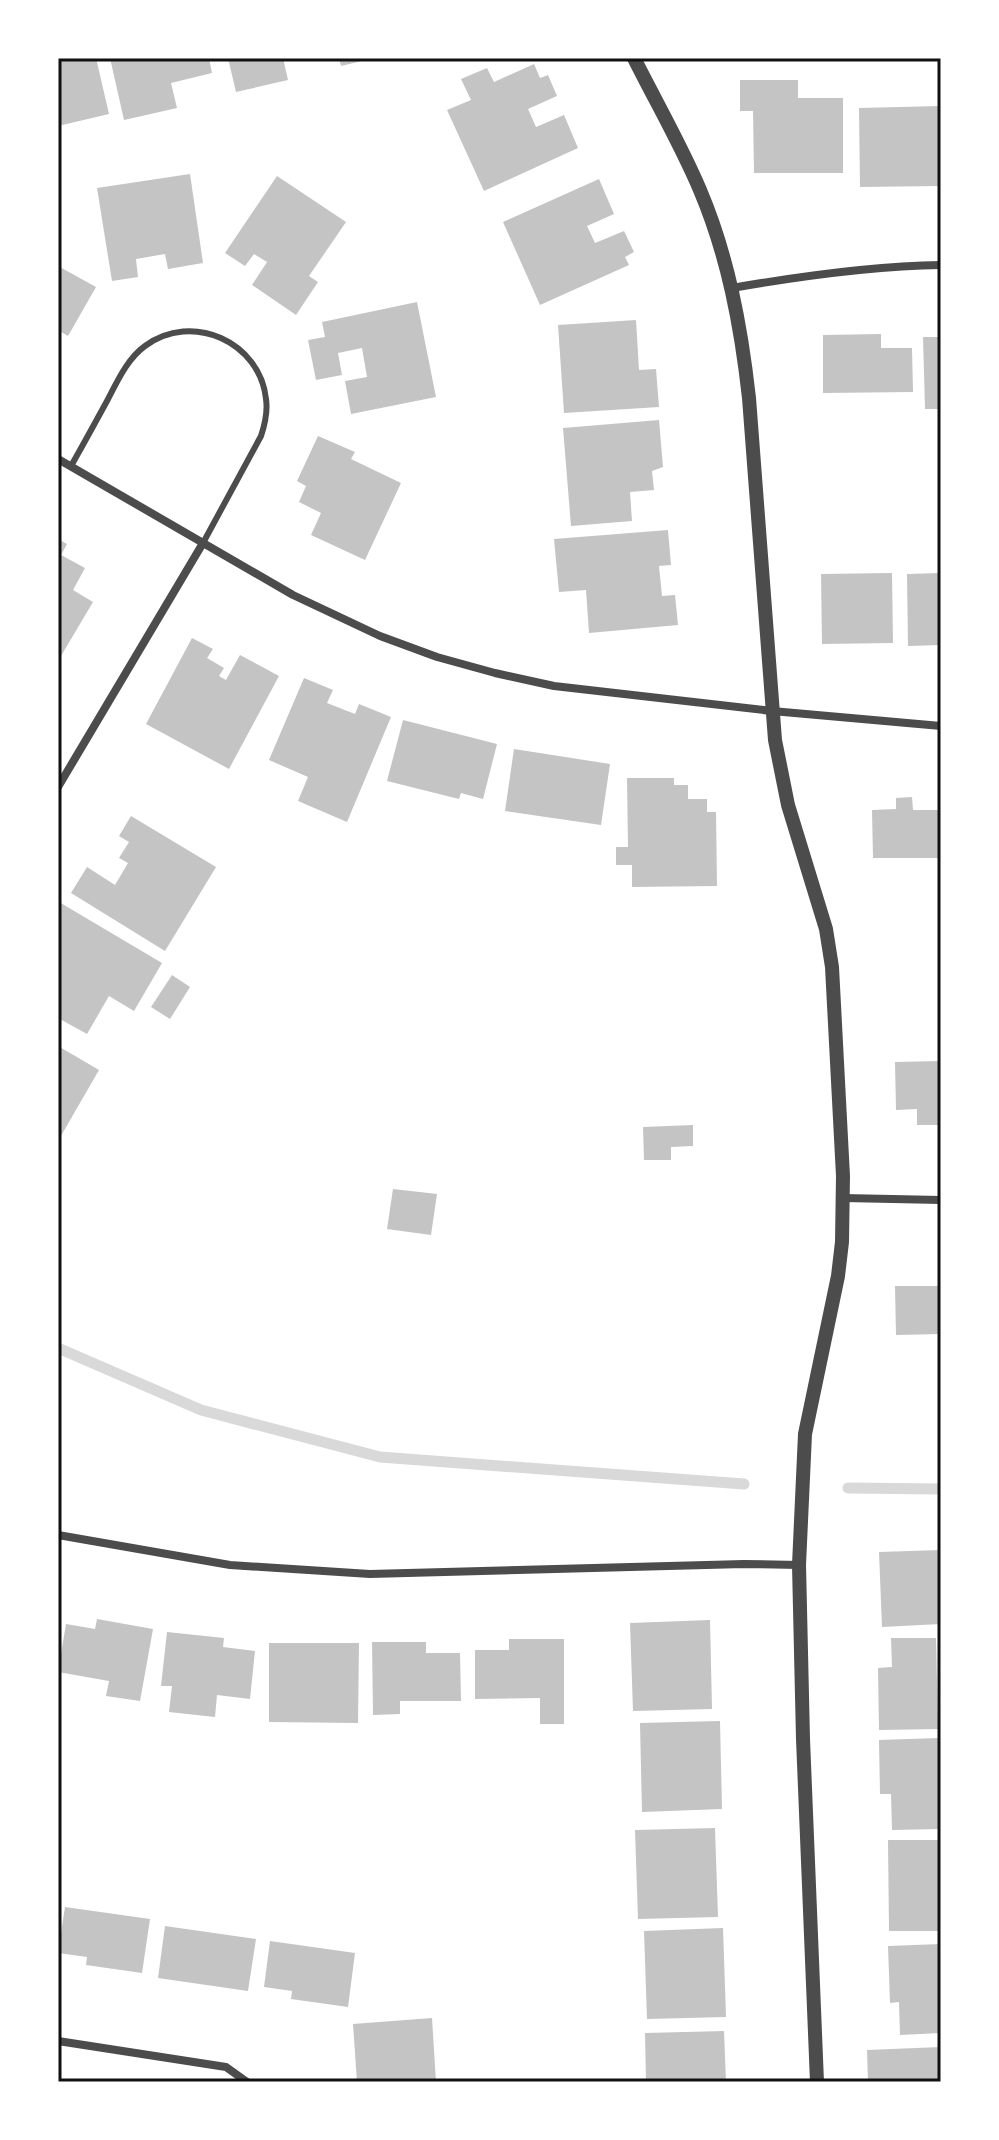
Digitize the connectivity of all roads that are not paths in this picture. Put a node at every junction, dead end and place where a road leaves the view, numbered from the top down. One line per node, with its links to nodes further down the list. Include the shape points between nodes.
1 (634, 58): 3 (street, via 700,190)
2 (941, 265): 3 (street, via 856,270)
3 (732, 288): 7 (street, via 749,398)
4 (58, 459): 5 (street)
5 (71, 466): 6 (street); 6 (lane, via 122,373 146,345 171,334 198,331 232,343 257,368 267,401 266,419)
6 (203, 543): 7 (street, via 336,617 437,657 554,686); 9 (street)
7 (772, 711): 8 (street); 10 (street, via 788,805 826,929 832,967)
8 (941, 726)
9 (58, 787)
10 (843, 1198): 11 (street); 13 (street, via 834,1299 805,1434)
11 (941, 1200)
12 (58, 1535): 13 (street, via 230,1565 370,1574)
13 (799, 1565): 16 (street)
14 (58, 2041): 15 (street, via 226,2067)
15 (247, 2082)
16 (817, 2082)

